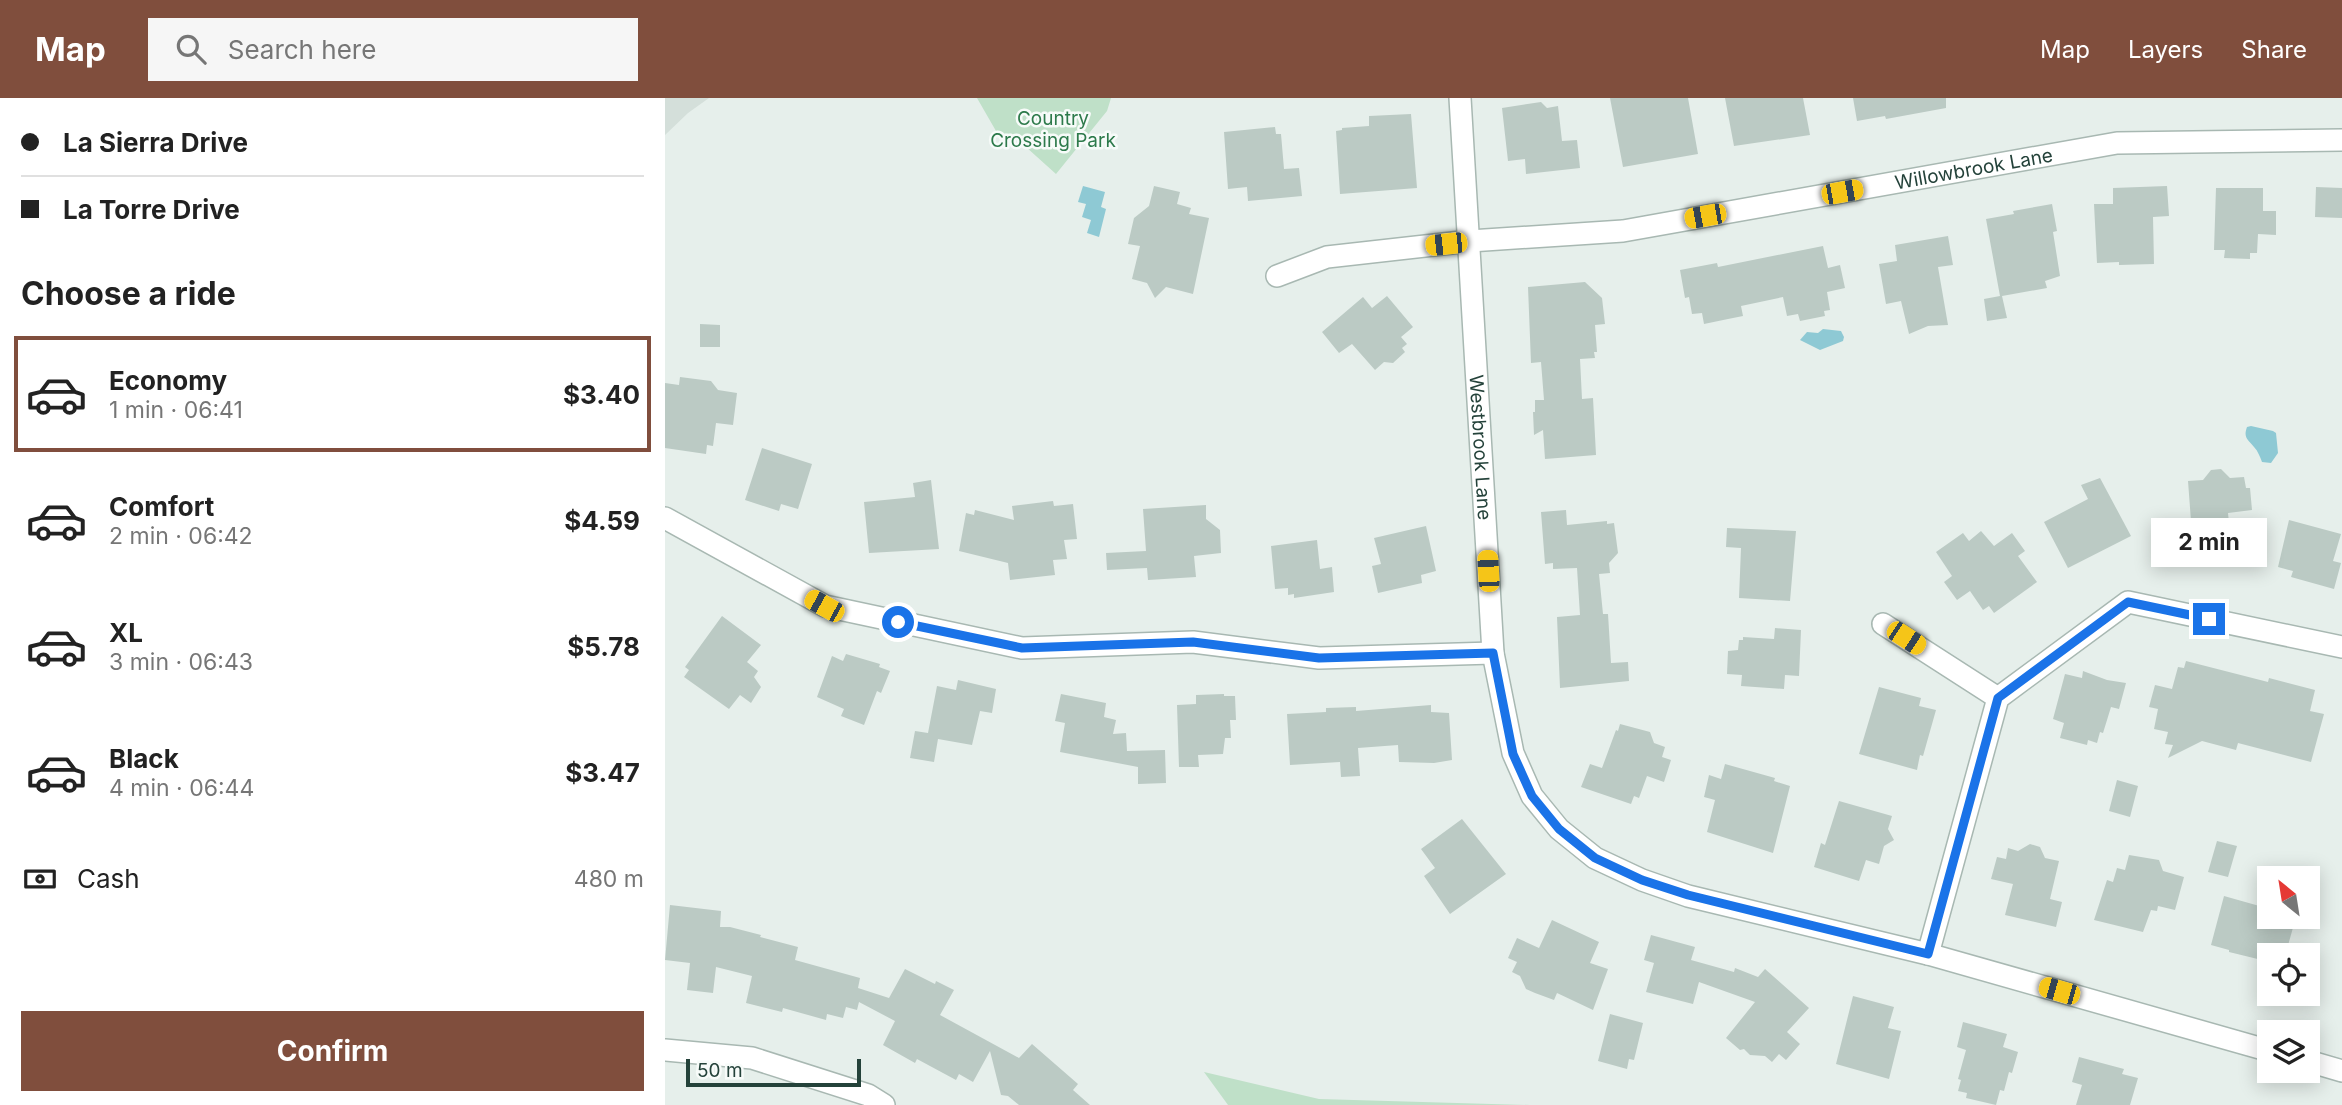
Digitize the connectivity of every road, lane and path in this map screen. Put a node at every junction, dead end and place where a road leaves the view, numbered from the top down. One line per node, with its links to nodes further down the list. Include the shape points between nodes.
1 (1460, 98): 3 (street, Westbrook Lane)
2 (2342, 140): 3 (street, Willowbrook Lane, via 2117,143 1623,231)
3 (1470, 241): 4 (street, Willowbrook Lane, via 1327,257); 8 (street, Westbrook Lane)
4 (1277, 276)
5 (665, 518): 8 (street, via 824,606 1022,648 1193,642 1319,658)
6 (1883, 624): 9 (street)
7 (2342, 648): 9 (street, via 2128,602)
8 (1493, 653): 10 (street, Westbrook Lane, via 1513,754 1532,796 1559,829 1595,858 1688,895)
9 (1998, 698): 10 (street)
10 (1928, 954): 11 (street, Westbrook Lane)
11 (2257, 1047)
12 (665, 1050): 15 (street, via 752,1058 868,1095)
13 (2320, 1065): 14 (street)
14 (2342, 1071)
15 (884, 1105)

